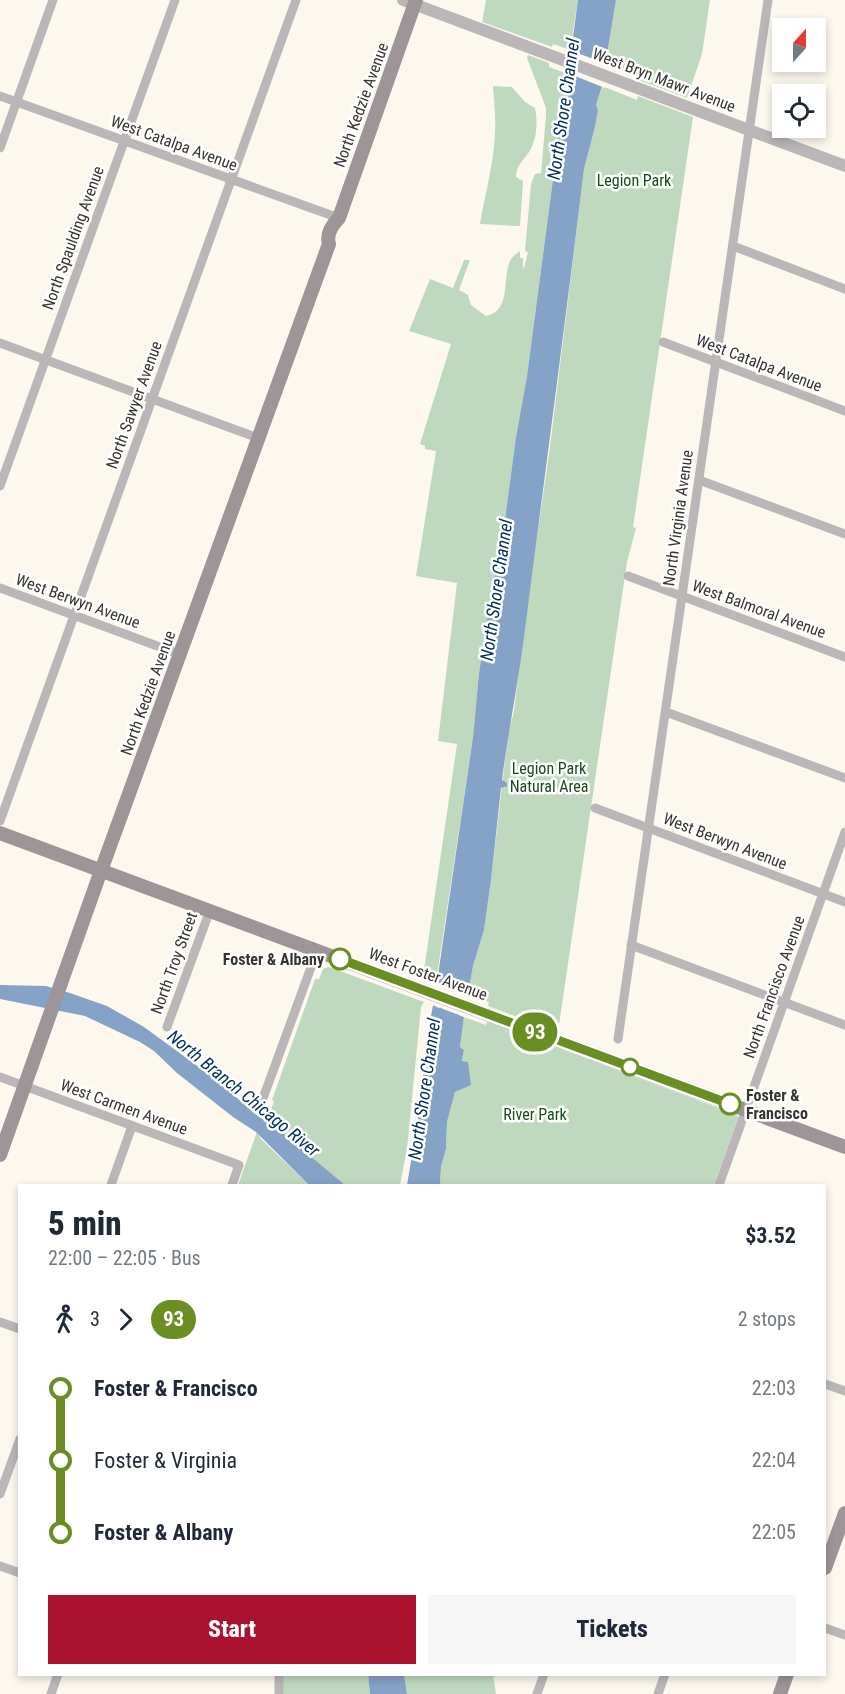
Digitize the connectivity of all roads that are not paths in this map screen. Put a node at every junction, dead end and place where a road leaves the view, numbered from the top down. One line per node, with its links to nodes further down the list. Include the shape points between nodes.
1 (53, 0): 7 (street)
2 (175, 0): 9 (street, North Spaulding Avenue)
3 (296, 0): 12 (street, North Sawyer Avenue)
4 (768, 0): 8 (street, North Virginia Avenue)
5 (411, 2): 8 (street, West Bryn Mawr Avenue); 13 (main road, North Kedzie Avenue)
6 (0, 96): 7 (street, West Catalpa Avenue)
7 (17, 102): 9 (street, West Catalpa Avenue); 10 (street)
8 (749, 130): 11 (street, West Bryn Mawr Avenue); 14 (street, North Virginia Avenue)
9 (124, 140): 12 (street, West Catalpa Avenue); 18 (street, North Spaulding Avenue)
10 (0, 148)
11 (844, 162)
12 (231, 179): 13 (street, West Catalpa Avenue); 20 (street, North Sawyer Avenue)
13 (339, 218): 22 (main road, North Kedzie Avenue, via 339,229 329,244)
14 (733, 246): 15 (street); 19 (street, North Virginia Avenue)
15 (845, 289)
16 (663, 342): 19 (street, West Catalpa Avenue)
17 (0, 343): 18 (street)
18 (45, 360): 20 (street); 24 (street, North Spaulding Avenue)
19 (716, 362): 21 (street, West Catalpa Avenue); 23 (street, North Virginia Avenue)
20 (152, 399): 22 (street); 29 (street, North Sawyer Avenue)
21 (845, 411)
22 (258, 438): 30 (main road, North Kedzie Avenue)
23 (699, 480): 25 (street); 28 (street, North Virginia Avenue)
24 (0, 486)
25 (845, 534)
26 (628, 576): 28 (street, West Balmoral Avenue)
27 (0, 588): 29 (street, West Berwyn Avenue)
28 (682, 596): 31 (street, West Balmoral Avenue); 32 (street, North Virginia Avenue)
29 (74, 615): 30 (street, West Berwyn Avenue); 35 (street, North Sawyer Avenue)
30 (179, 654): 39 (main road, North Kedzie Avenue)
31 (845, 657)
32 (666, 712): 33 (street); 36 (street, North Virginia Avenue)
33 (845, 778)
34 (595, 808): 36 (street, West Berwyn Avenue)
35 (0, 821)
36 (647, 828): 40 (street, West Berwyn Avenue); 43 (street, North Virginia Avenue)
37 (845, 832): 40 (street, North Francisco Avenue)
38 (0, 833): 39 (main road, West Foster Avenue)
39 (101, 870): 42 (main road, West Foster Avenue); 50 (main road, North Kedzie Avenue)
40 (823, 894): 41 (street, West Berwyn Avenue); 45 (street, North Francisco Avenue)
41 (845, 902)
42 (210, 910): 44 (main road, West Foster Avenue); 47 (street, North Troy Street)
43 (631, 945): 45 (street); 48 (street, North Virginia Avenue)
44 (315, 949): 51 (street); 52 (main road, West Foster Avenue)
45 (784, 1002): 46 (street); 52 (street, North Francisco Avenue)
46 (845, 1025)
47 (167, 1027)
48 (618, 1040)
49 (0, 1077): 50 (street, West Carmen Avenue)
50 (25, 1086): 53 (street, West Carmen Avenue); 55 (main road, North Kedzie Avenue)
51 (262, 1101)
52 (746, 1110): 54 (main road, West Foster Avenue); 58 (street, North Francisco Avenue)
53 (132, 1126): 56 (street); 57 (street, West Carmen Avenue, via 239,1165)
54 (845, 1147)
55 (0, 1155)
56 (111, 1184)
57 (232, 1184)
58 (719, 1184)
59 (0, 1322): 60 (street)
60 (18, 1328)
61 (826, 1384): 62 (street)
62 (845, 1391)
63 (18, 1444): 64 (street)
64 (0, 1494)
65 (845, 1513): 67 (main road)
66 (0, 1566): 68 (street)
67 (826, 1566)
68 (18, 1572)
69 (826, 1628): 70 (street)
70 (845, 1635)
71 (57, 1676): 76 (street)
72 (279, 1676): 77 (street)
73 (543, 1676): 78 (street)
74 (664, 1676): 79 (street)
75 (786, 1676): 80 (main road)
76 (51, 1694)
77 (279, 1694)
78 (537, 1694)
79 (658, 1694)
80 (780, 1694)

